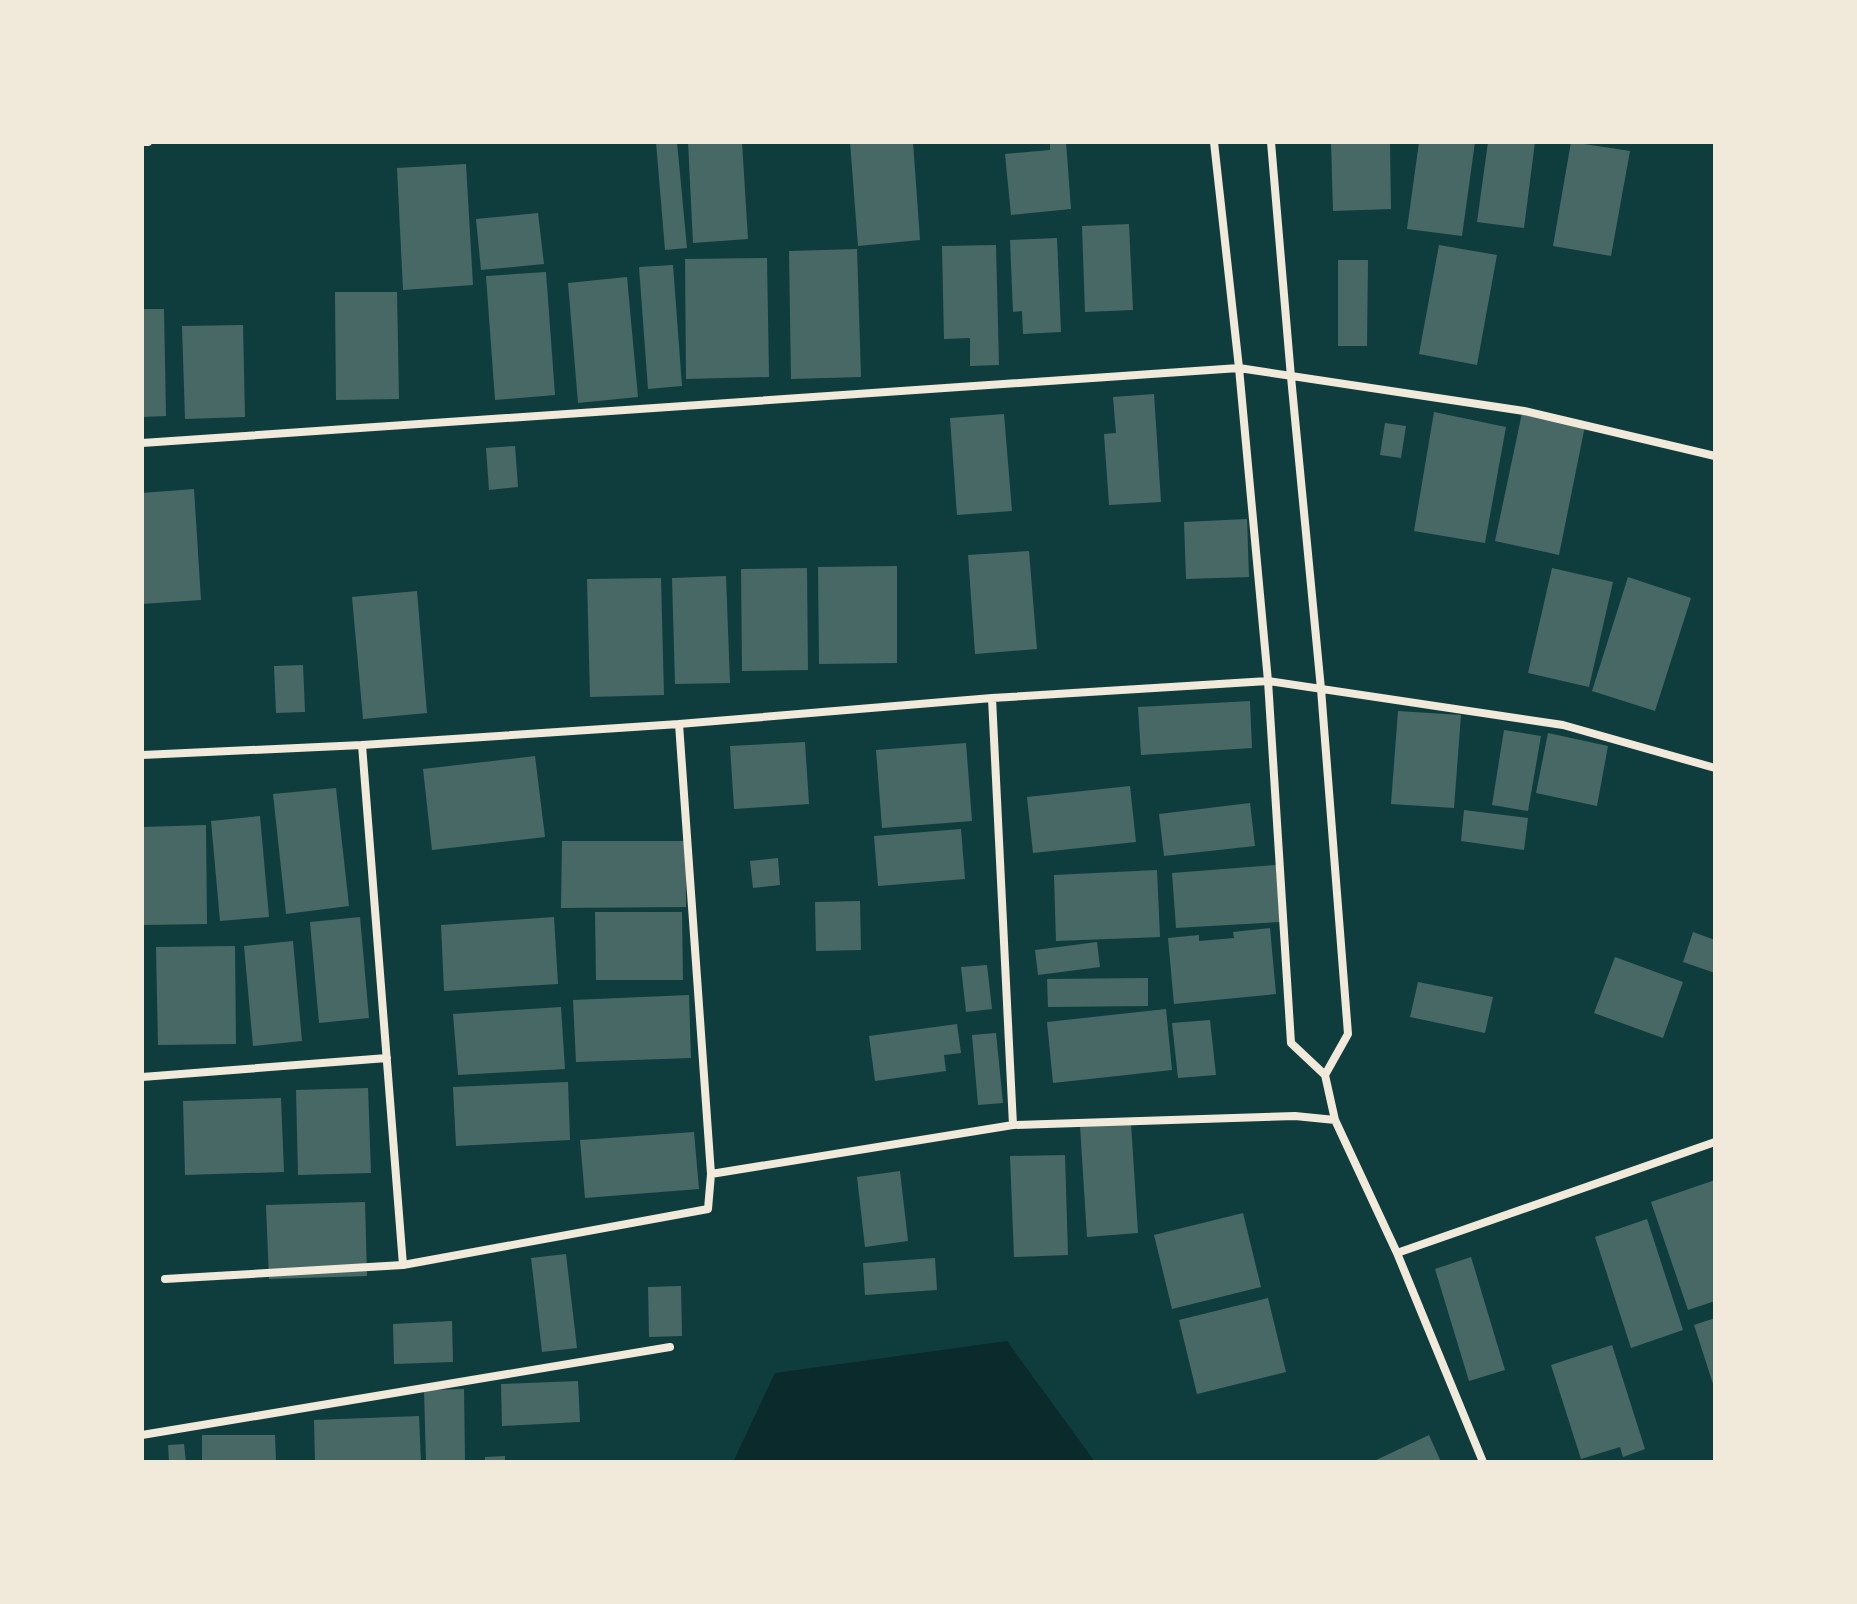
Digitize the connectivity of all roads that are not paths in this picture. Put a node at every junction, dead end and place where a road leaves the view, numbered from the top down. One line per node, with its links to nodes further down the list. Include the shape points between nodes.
1 (142, 142): 2 (street)
2 (148, 142)
3 (1214, 142): 5 (street)
4 (1271, 142): 6 (street)
5 (1239, 368): 6 (street); 7 (street); 9 (street)
6 (1291, 377): 8 (street, via 1524,411); 10 (street)
7 (142, 443)
8 (1715, 456)
9 (1268, 681): 10 (street); 11 (street); 17 (street, via 1291,1043)
10 (1321, 689): 15 (street, via 1563,725); 17 (street, via 1348,1034)
11 (992, 698): 12 (street); 20 (street)
12 (679, 724): 13 (street); 22 (street)
13 (362, 745): 14 (street); 16 (street)
14 (142, 755)
15 (1715, 768)
16 (387, 1058): 18 (street); 24 (street)
17 (1325, 1075): 19 (street)
18 (142, 1077)
19 (1335, 1120): 20 (street, via 1295,1116); 23 (street)
20 (1013, 1125): 22 (street)
21 (1715, 1142): 23 (street)
22 (711, 1174): 24 (street, via 708,1209)
23 (1397, 1253): 28 (street)
24 (403, 1265): 25 (street)
25 (165, 1279)
26 (670, 1347): 27 (street)
27 (142, 1435)
28 (1483, 1462)

